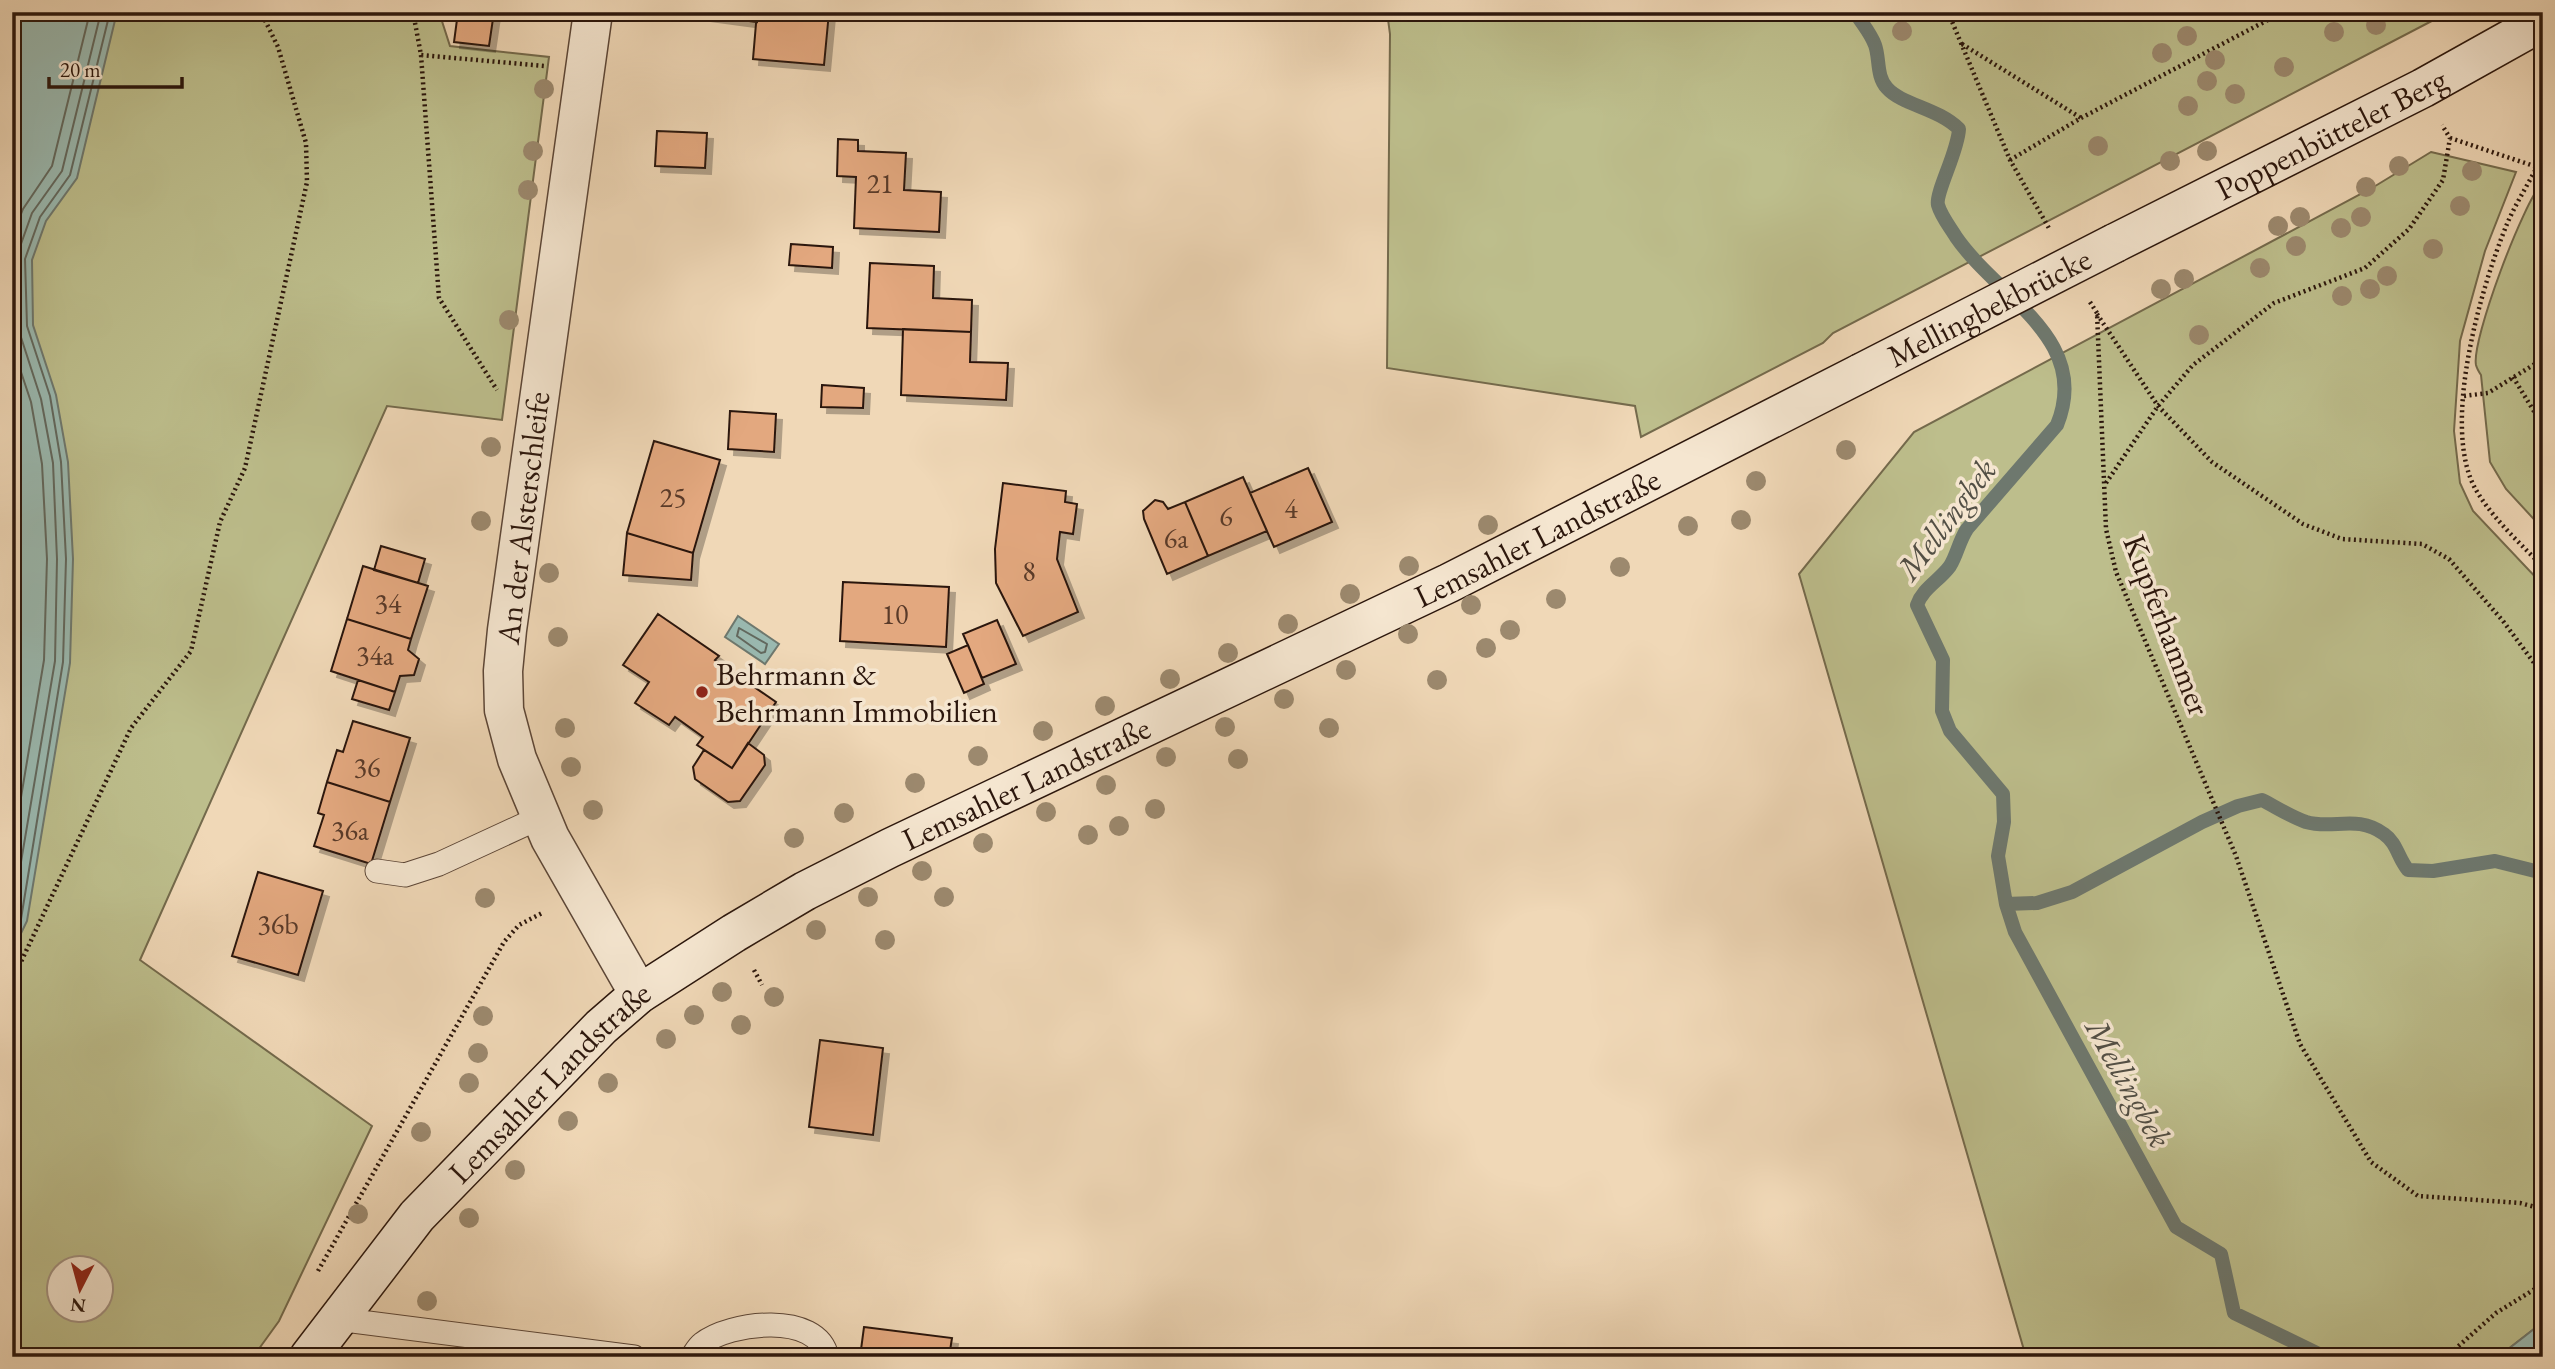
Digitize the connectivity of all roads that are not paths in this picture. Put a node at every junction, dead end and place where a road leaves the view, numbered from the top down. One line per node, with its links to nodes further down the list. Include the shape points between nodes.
1 (593, 12): 5 (main road, An der Alsterschleife, via 503,671 504,710 517,759)
2 (2543, 21): 3 (main road, Poppenbütteler Berg, via 2423,88)
3 (2115, 243): 4 (main road, Mellingbekbrücke, bridge)
4 (1861, 373): 7 (main road, Lemsahler Landstraße, via 1449,583 805,891)
5 (541, 817): 6 (lane, via 439,864 405,875); 7 (main road, An der Alsterschleife)
6 (377, 871)
7 (639, 995): 8 (main road, Lemsahler Landstraße, via 601,1027 417,1216)
8 (337, 1319): 9 (main road, Lemsahler Landstraße); 10 (lane)
9 (309, 1357)
10 (634, 1357)
11 (692, 1357): 12 (lane, via 702,1343 769,1324 795,1327 815,1338)
12 (827, 1357)

